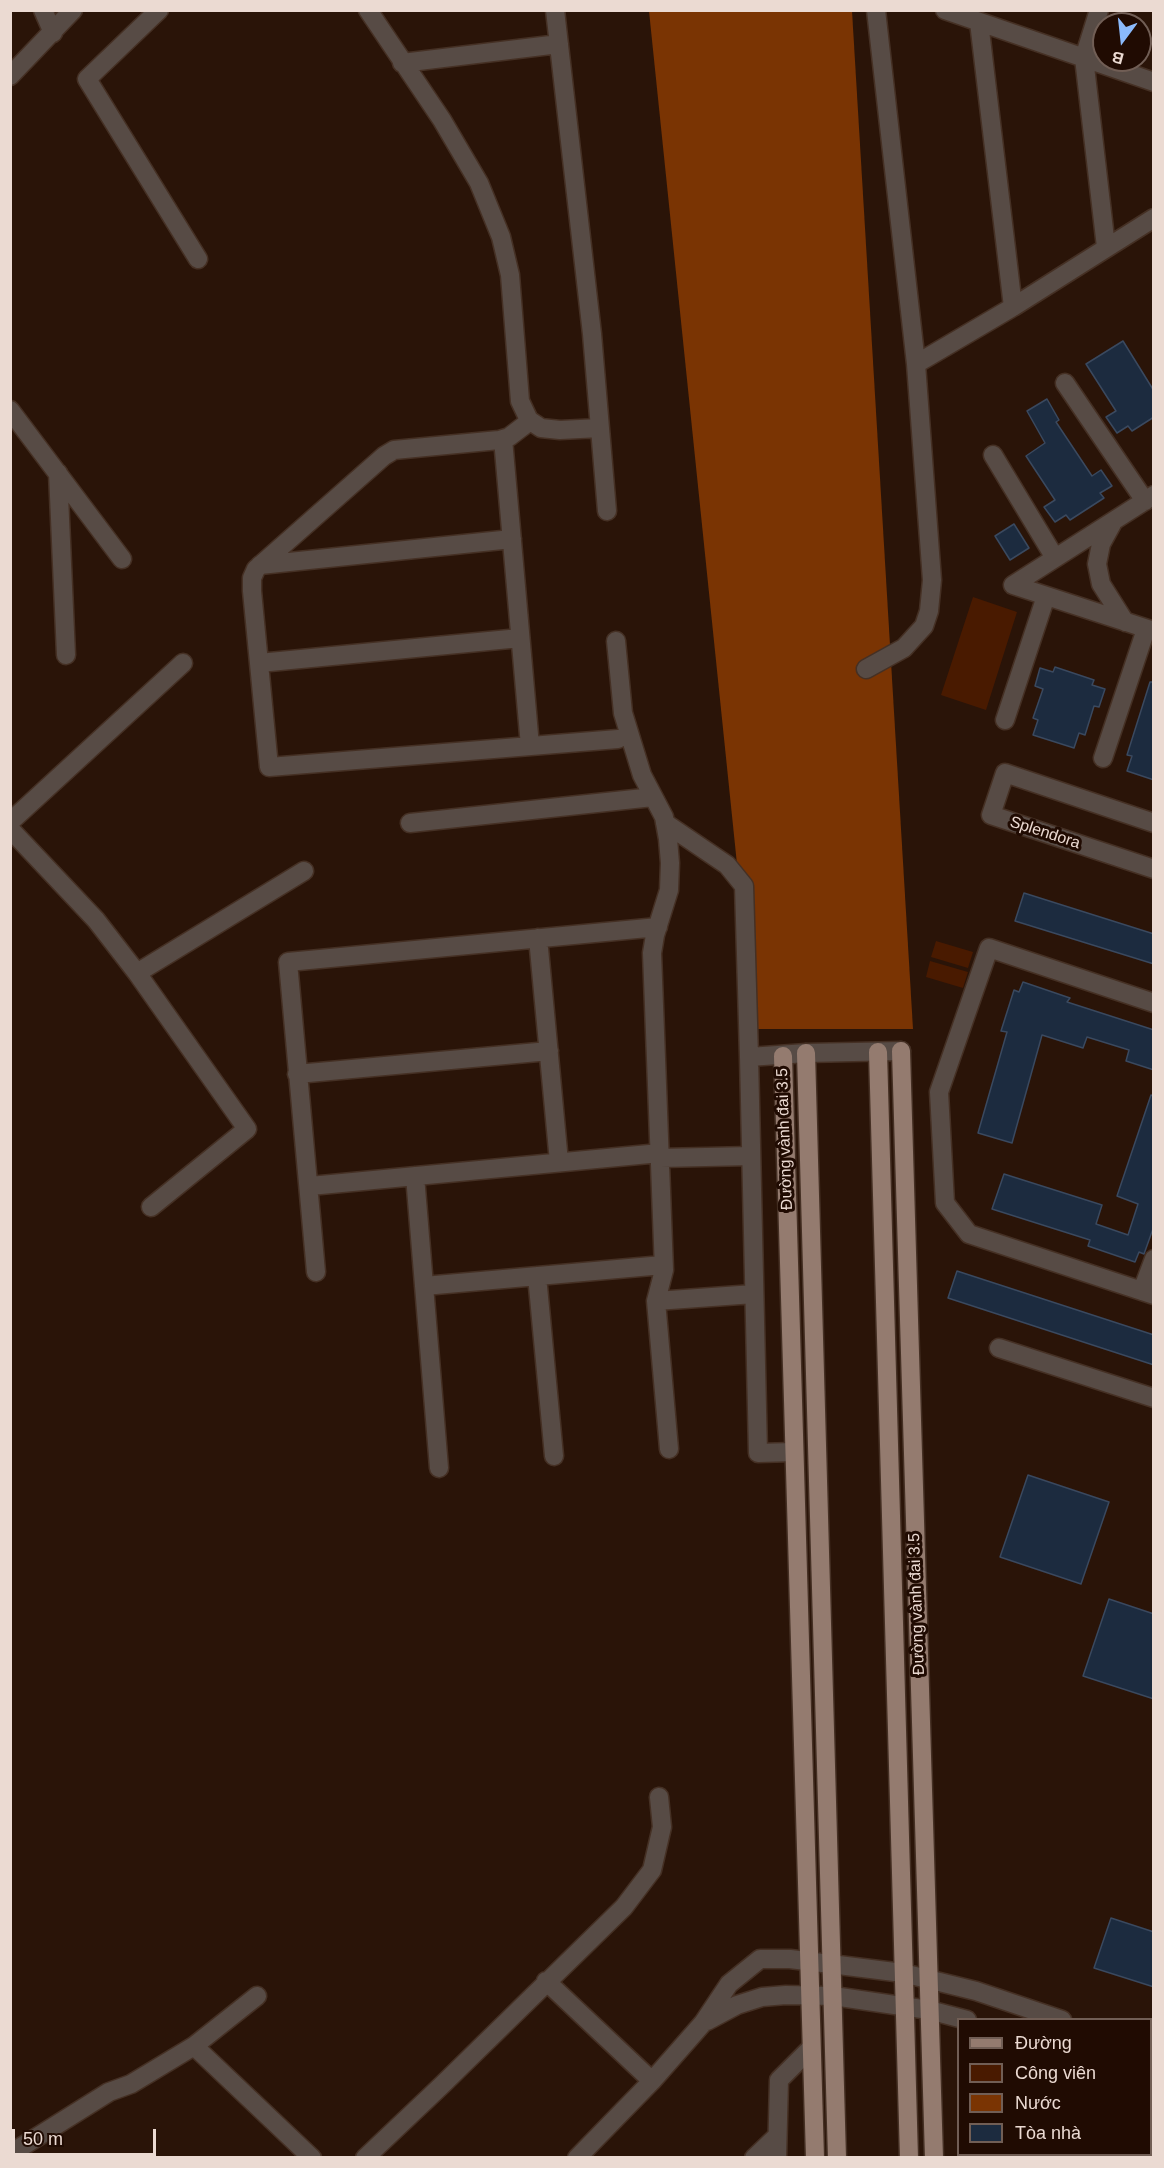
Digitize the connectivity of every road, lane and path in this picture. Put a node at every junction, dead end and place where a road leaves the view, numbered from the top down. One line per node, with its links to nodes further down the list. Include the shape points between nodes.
1 (43, 10): 10 (street)
2 (73, 10): 10 (street)
3 (159, 10): 18 (street, via 87,79)
4 (368, 10): 13 (street)
5 (555, 10): 11 (street)
6 (876, 10): 20 (street)
7 (945, 10): 9 (street)
8 (1099, 10): 12 (street)
9 (979, 22): 12 (street); 19 (street)
10 (53, 33): 14 (street)
11 (559, 45): 13 (street); 24 (street)
12 (1084, 58): 15 (street); 17 (street)
13 (402, 63): 23 (street, via 479,183 501,237 510,275 520,401)
14 (10, 76)
15 (1154, 82)
16 (1154, 218): 17 (street)
17 (1106, 248): 19 (street)
18 (198, 259)
19 (1013, 307): 20 (street)
20 (916, 364): 43 (street, via 932,580 929,611 924,626 904,648)
21 (1065, 383): 28 (street)
22 (10, 410): 27 (street)
23 (530, 421): 24 (street, via 541,428 560,430); 25 (street)
24 (600, 428): 29 (street)
25 (503, 439): 31 (street); 34 (street, via 394,450)
26 (993, 455): 32 (street)
27 (58, 473): 33 (street); 40 (street)
28 (1149, 498): 30 (street)
29 (607, 511)
30 (1127, 512): 32 (street); 36 (street, via 1111,526 1101,544 1097,564 1101,584)
31 (512, 539): 34 (street); 38 (street)
32 (1055, 558): 35 (street, via 1013,585)
33 (122, 559)
34 (260, 565): 42 (street, via 254,572 252,591)
35 (1046, 596): 36 (street); 44 (street)
36 (1125, 622): 37 (street)
37 (1150, 630): 47 (street)
38 (520, 638): 42 (street); 46 (street)
39 (616, 641): 48 (street, via 623,713)
40 (66, 656)
41 (183, 663): 49 (street)
42 (259, 663): 46 (street, via 269,767)
43 (866, 669)
44 (1005, 720)
45 (618, 739): 46 (street)
46 (530, 746)
47 (1103, 758)
48 (653, 797): 50 (street); 52 (street)
49 (10, 822)
50 (410, 823)
51 (1154, 823): 54 (street, Splendora, via 1005,773 991,815)
52 (665, 824): 56 (street, via 669,891); 65 (street, via 727,866 744,886)
53 (10, 829): 58 (street, via 96,920)
54 (1154, 869)
55 (304, 871): 58 (street)
56 (658, 927): 57 (street); 67 (street, via 652,953)
57 (538, 938): 60 (street); 66 (street, via 288,962)
58 (137, 973): 72 (street, via 247,1129)
59 (1154, 1003): 78 (street, via 989,948 939,1092 945,1203 969,1234)
60 (549, 1051): 66 (street); 69 (street)
61 (901, 1051): 62 (street); 91 (main road, Đường vành đai 3.5)
62 (878, 1052): 63 (street); 90 (main road, Đường vành đai 3.5)
63 (806, 1053): 64 (street); 89 (main road, Đường vành đai 3.5)
64 (783, 1056): 65 (street); 84 (main road, Đường vành đai 3.5)
65 (748, 1057): 68 (street)
66 (297, 1074): 71 (street)
67 (660, 1155): 68 (street); 69 (street); 74 (street)
68 (751, 1156): 79 (street)
69 (559, 1162): 70 (street)
70 (415, 1176): 71 (street); 77 (street)
71 (309, 1186): 75 (street)
72 (151, 1207)
73 (1154, 1259): 78 (street)
74 (663, 1265): 76 (street); 80 (street)
75 (316, 1272)
76 (537, 1276): 77 (street); 85 (street)
77 (424, 1286): 86 (street)
78 (1148, 1293)
79 (754, 1294): 80 (street); 84 (street, via 758,1453)
80 (656, 1301): 83 (street)
81 (999, 1348): 82 (street)
82 (1154, 1398)
83 (669, 1449)
84 (794, 1452): 88 (main road, Đường vành đai 3.5)
85 (554, 1456)
86 (439, 1468)
87 (659, 1797): 92 (street, via 662,1827 652,1870 624,1907)
88 (810, 1961): 89 (street); 94 (main road, Đường vành đai 3.5); 100 (street, via 760,1959 729,1984)
89 (831, 1963): 90 (street); 95 (main road, Đường vành đai 3.5)
90 (903, 1973): 91 (street); 96 (main road, Đường vành đai 3.5)
91 (928, 1979): 97 (main road, Đường vành đai 3.5); 99 (street, via 976,1990)
92 (546, 1981): 103 (street); 107 (street)
93 (257, 1996): 101 (street)
94 (811, 1996): 95 (street); 100 (street, via 762,1998 737,2005); 102 (main road, Đường vành đai 3.5)
95 (833, 1996): 96 (street); 112 (main road, Đường vành đai 3.5)
96 (904, 2007): 97 (street); 113 (main road, Đường vành đai 3.5)
97 (930, 2010): 98 (street); 114 (main road, Đường vành đai 3.5)
98 (963, 2018)
99 (1059, 2018)
100 (703, 2024): 103 (street)
101 (194, 2046): 105 (street, via 131,2084 109,2092); 106 (street)
102 (812, 2048): 104 (street, via 779,2080); 111 (main road, Đường vành đai 3.5)
103 (651, 2081): 108 (street)
104 (776, 2137): 109 (street); 110 (street)
105 (10, 2154)
106 (312, 2157)
107 (365, 2157)
108 (577, 2157)
109 (754, 2157)
110 (777, 2157)
111 (814, 2157)
112 (837, 2157)
113 (909, 2157)
114 (934, 2157)

